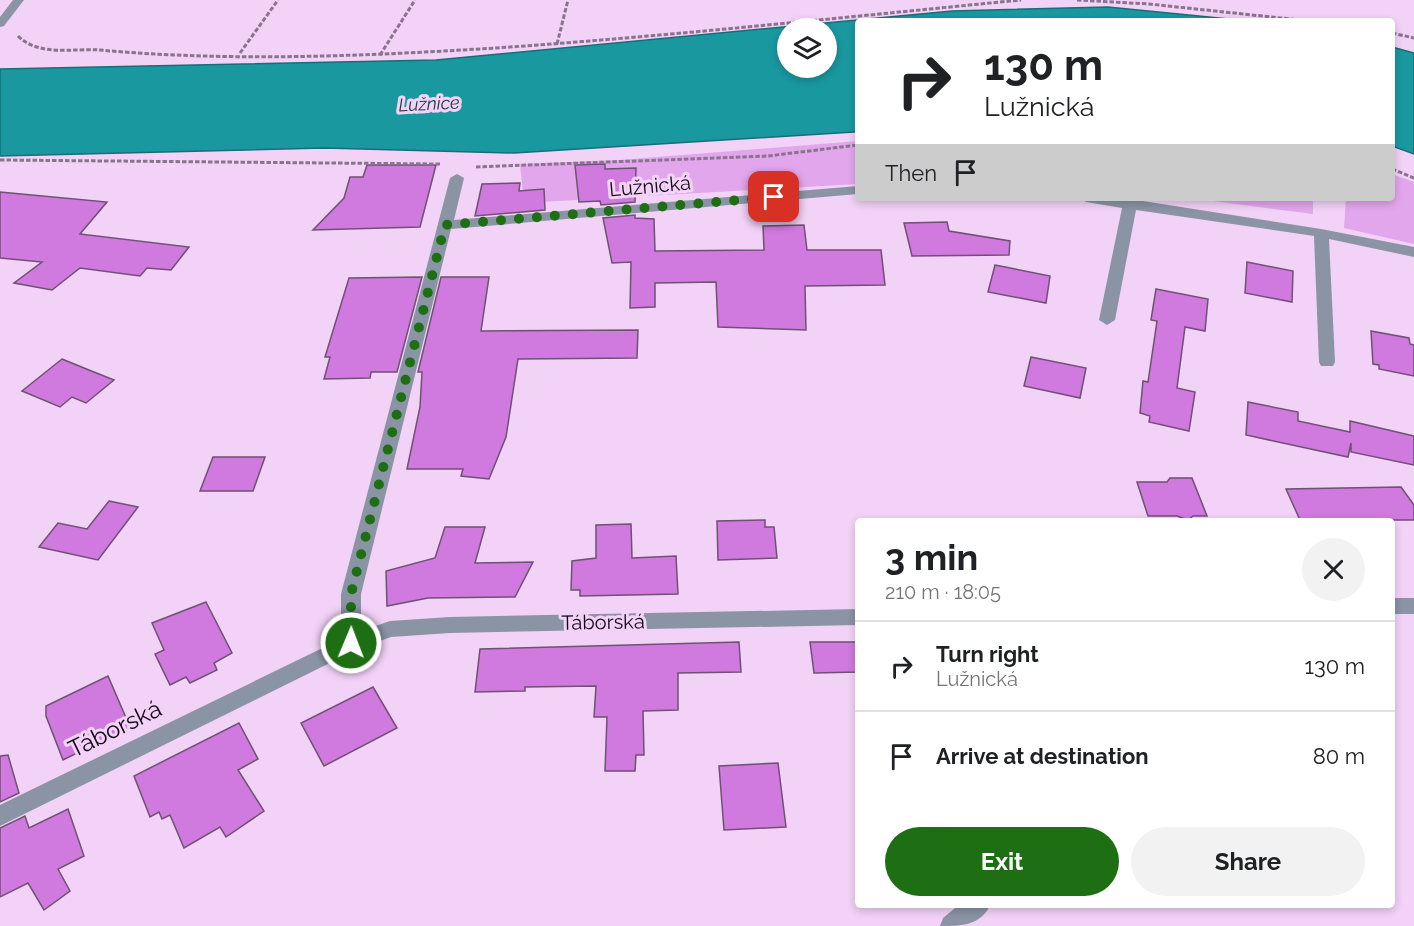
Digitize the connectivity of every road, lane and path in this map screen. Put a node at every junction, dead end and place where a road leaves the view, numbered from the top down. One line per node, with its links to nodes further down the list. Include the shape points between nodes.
1 (19, 0): 9 (lane)
2 (278, 0): 13 (path)
3 (415, 0): 14 (path)
4 (568, 0): 12 (path)
5 (1021, 0): 7 (path)
6 (1077, 0): 8 (path)
7 (985, 2): 12 (path)
8 (1281, 18)
9 (1, 22): 13 (path, via 25,43 44,49 143,56)
10 (1395, 34): 11 (path)
11 (1414, 38)
12 (557, 44): 14 (path)
13 (240, 54): 14 (path)
14 (380, 55)
15 (855, 145): 18 (path, via 768,156 592,161)
16 (0, 160): 18 (path, via 447,164)
17 (1395, 170): 19 (path)
18 (453, 173): 23 (street)
19 (1414, 178)
20 (855, 190): 23 (street, Lužnická)
21 (1112, 201): 22 (street)
22 (1130, 203): 24 (street); 26 (street)
23 (445, 225): 31 (street, via 351,594)
24 (1321, 233): 25 (street); 27 (street)
25 (1414, 252)
26 (1107, 320)
27 (1327, 362)
28 (1395, 606): 29 (street)
29 (1414, 606)
30 (855, 617): 31 (street, Táborská, via 407,626)
31 (351, 643): 32 (street, Táborská)
32 (0, 816)
33 (974, 908): 34 (street)
34 (952, 926)

